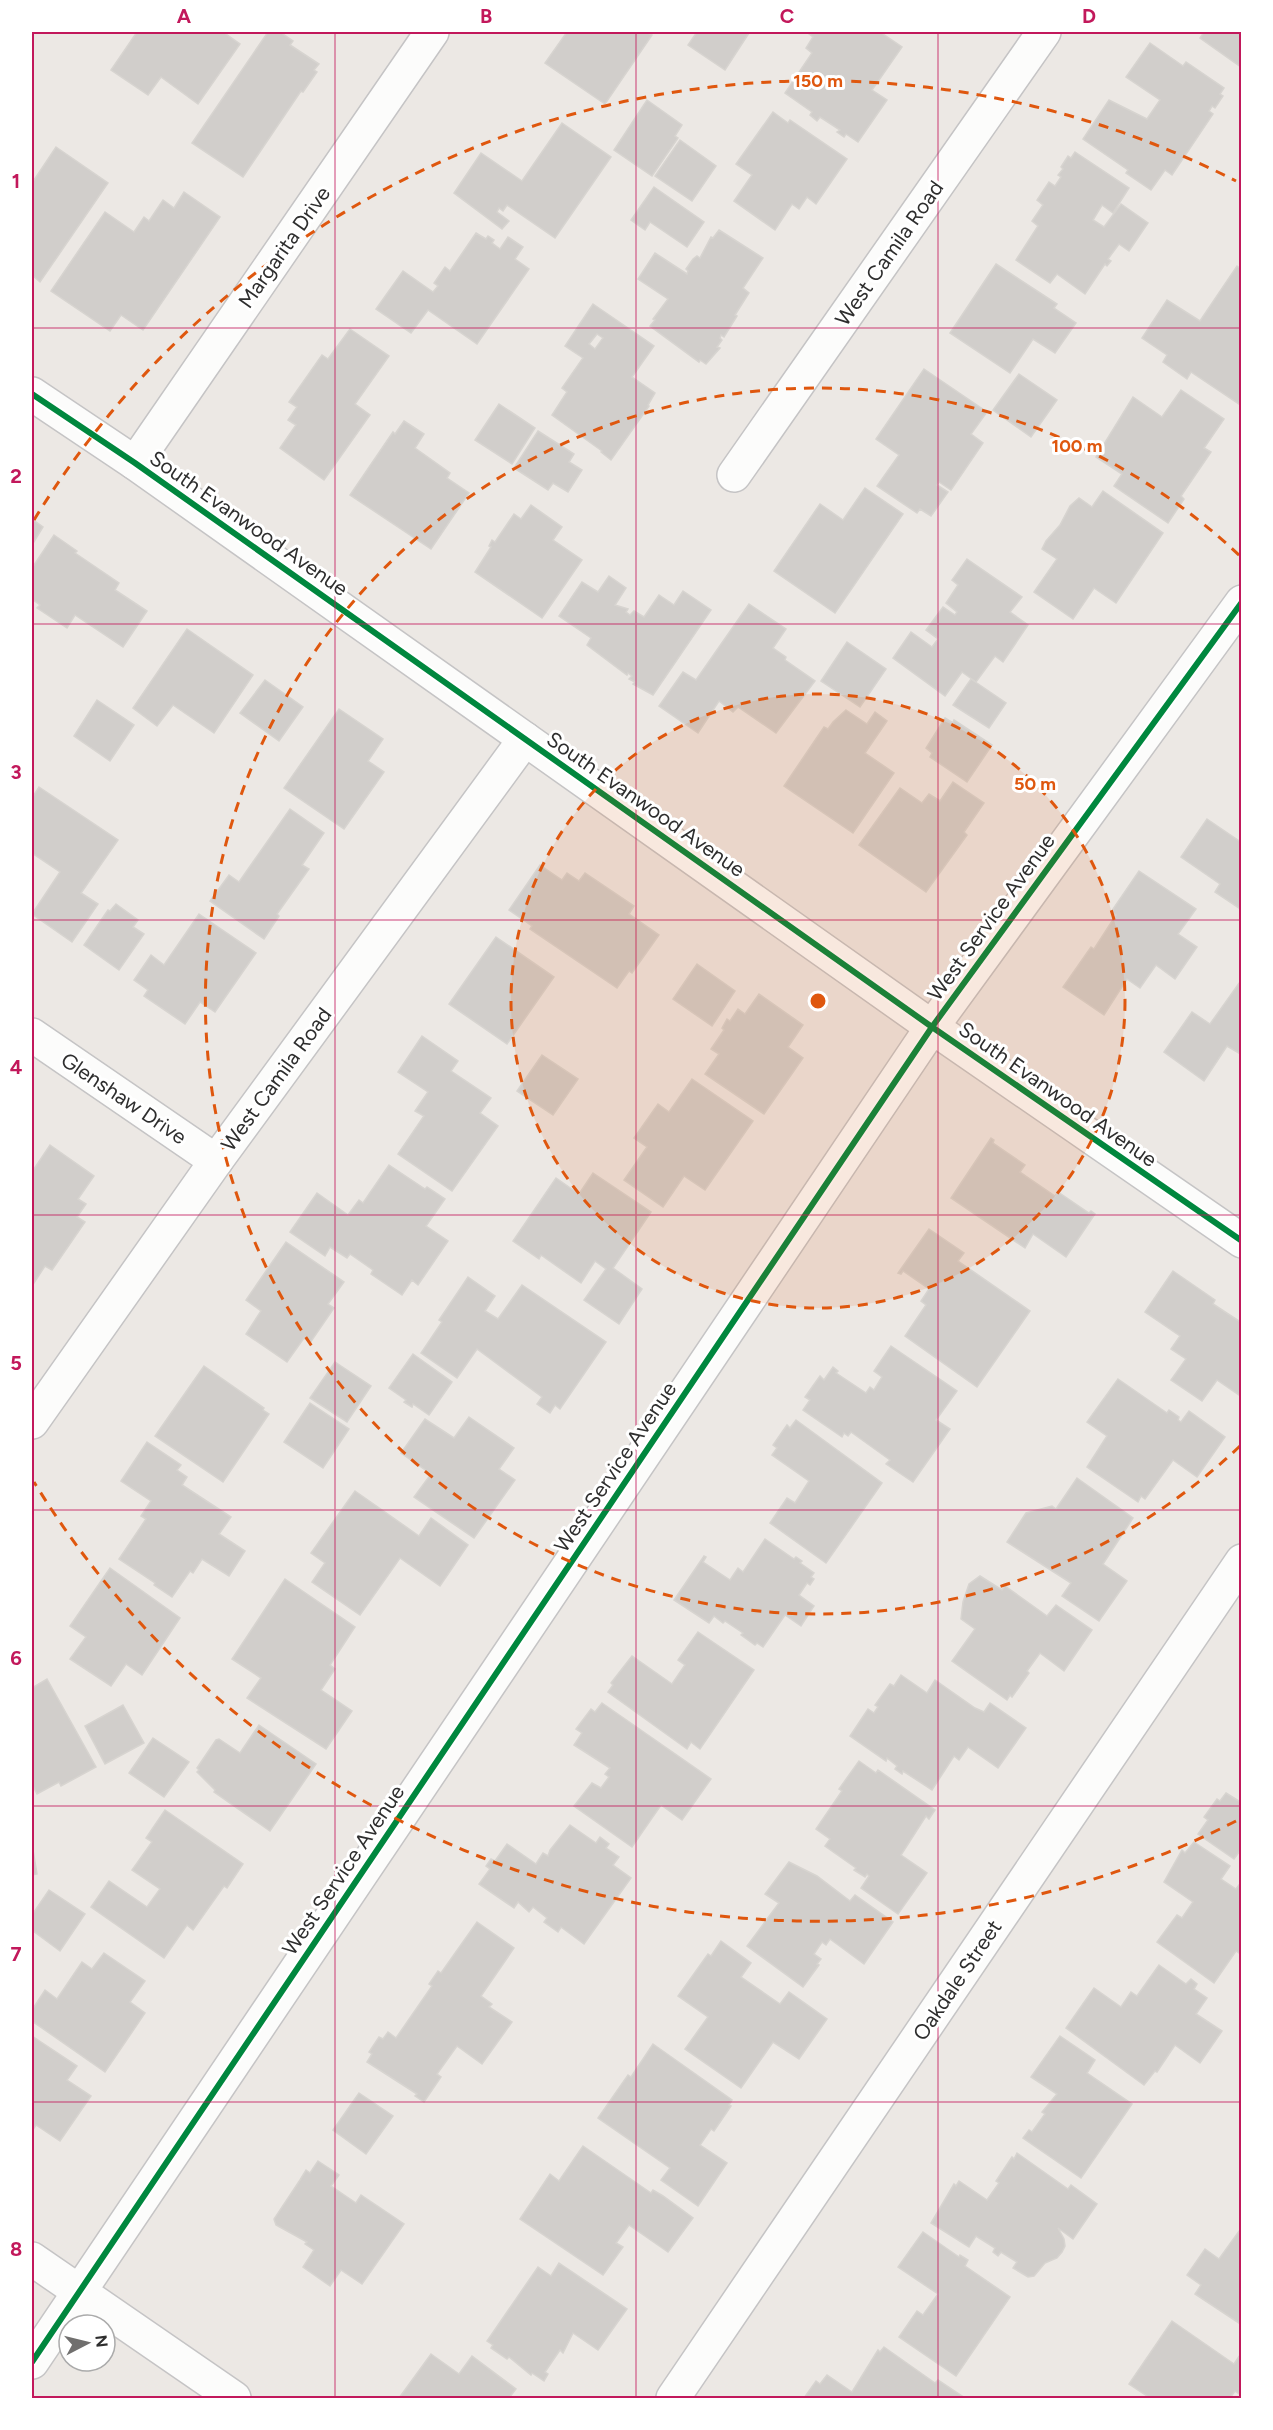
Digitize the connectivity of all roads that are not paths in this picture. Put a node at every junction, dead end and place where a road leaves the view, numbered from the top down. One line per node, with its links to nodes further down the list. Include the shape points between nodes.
1 (432, 32): 4 (street, Margarita Drive)
2 (1044, 32): 5 (street, West Camila Road)
3 (32, 394): 4 (street, South Evanwood Avenue)
4 (135, 463): 7 (street, South Evanwood Avenue)
5 (735, 475)
6 (1242, 602): 8 (street, West Service Avenue)
7 (525, 739): 8 (street, South Evanwood Avenue); 10 (street, West Camila Road)
8 (932, 1027): 11 (street, South Evanwood Avenue); 15 (street, West Service Avenue)
9 (32, 1035): 10 (street, Glenshaw Drive)
10 (216, 1161): 12 (street, West Camila Road)
11 (1242, 1241)
12 (32, 1422)
13 (1242, 1561): 18 (street, Oakdale Street)
14 (32, 2259): 15 (street)
15 (79, 2292): 16 (street, West Service Avenue); 17 (street)
16 (32, 2362)
17 (234, 2398)
18 (673, 2398)

